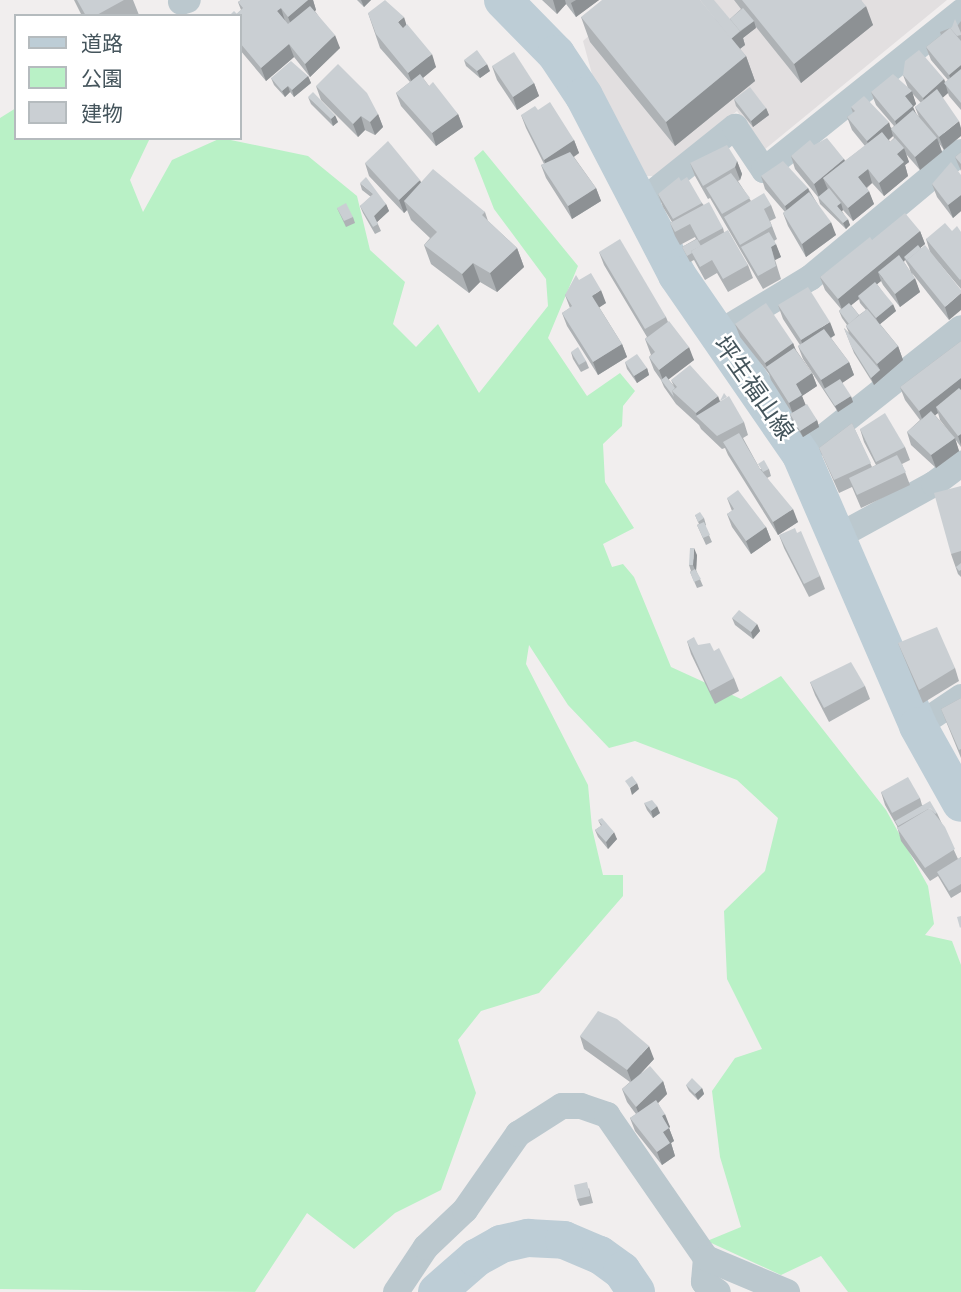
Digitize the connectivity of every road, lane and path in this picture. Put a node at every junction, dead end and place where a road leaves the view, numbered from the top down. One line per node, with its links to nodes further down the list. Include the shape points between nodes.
1 (503, 0): 4 (main road, 坪生福山線, via 556,54)
2 (961, 12): 4 (street, via 764,170 735,127)
3 (961, 152): 6 (street, via 810,278)
4 (640, 203): 6 (main road, 坪生福山線, via 677,275)
5 (961, 328): 7 (street)
6 (717, 334): 7 (main road, 坪生福山線)
7 (800, 455): 9 (main road, 坪生福山線)
8 (961, 464): 9 (street, via 934,484)
9 (837, 537): 11 (main road, 坪生福山線)
10 (961, 697): 11 (street)
11 (918, 726): 12 (main road, 坪生福山線)
12 (961, 803)
13 (706, 1258): 14 (street, via 607,1115 581,1106 562,1106 518,1134 465,1210 426,1247); 17 (street, via 704,1282); 18 (street)
14 (396, 1292)
15 (437, 1292): 16 (main road, via 476,1258 501,1244 528,1238 564,1240 600,1255 622,1271)
16 (636, 1292)
17 (718, 1292)
18 (787, 1292)

